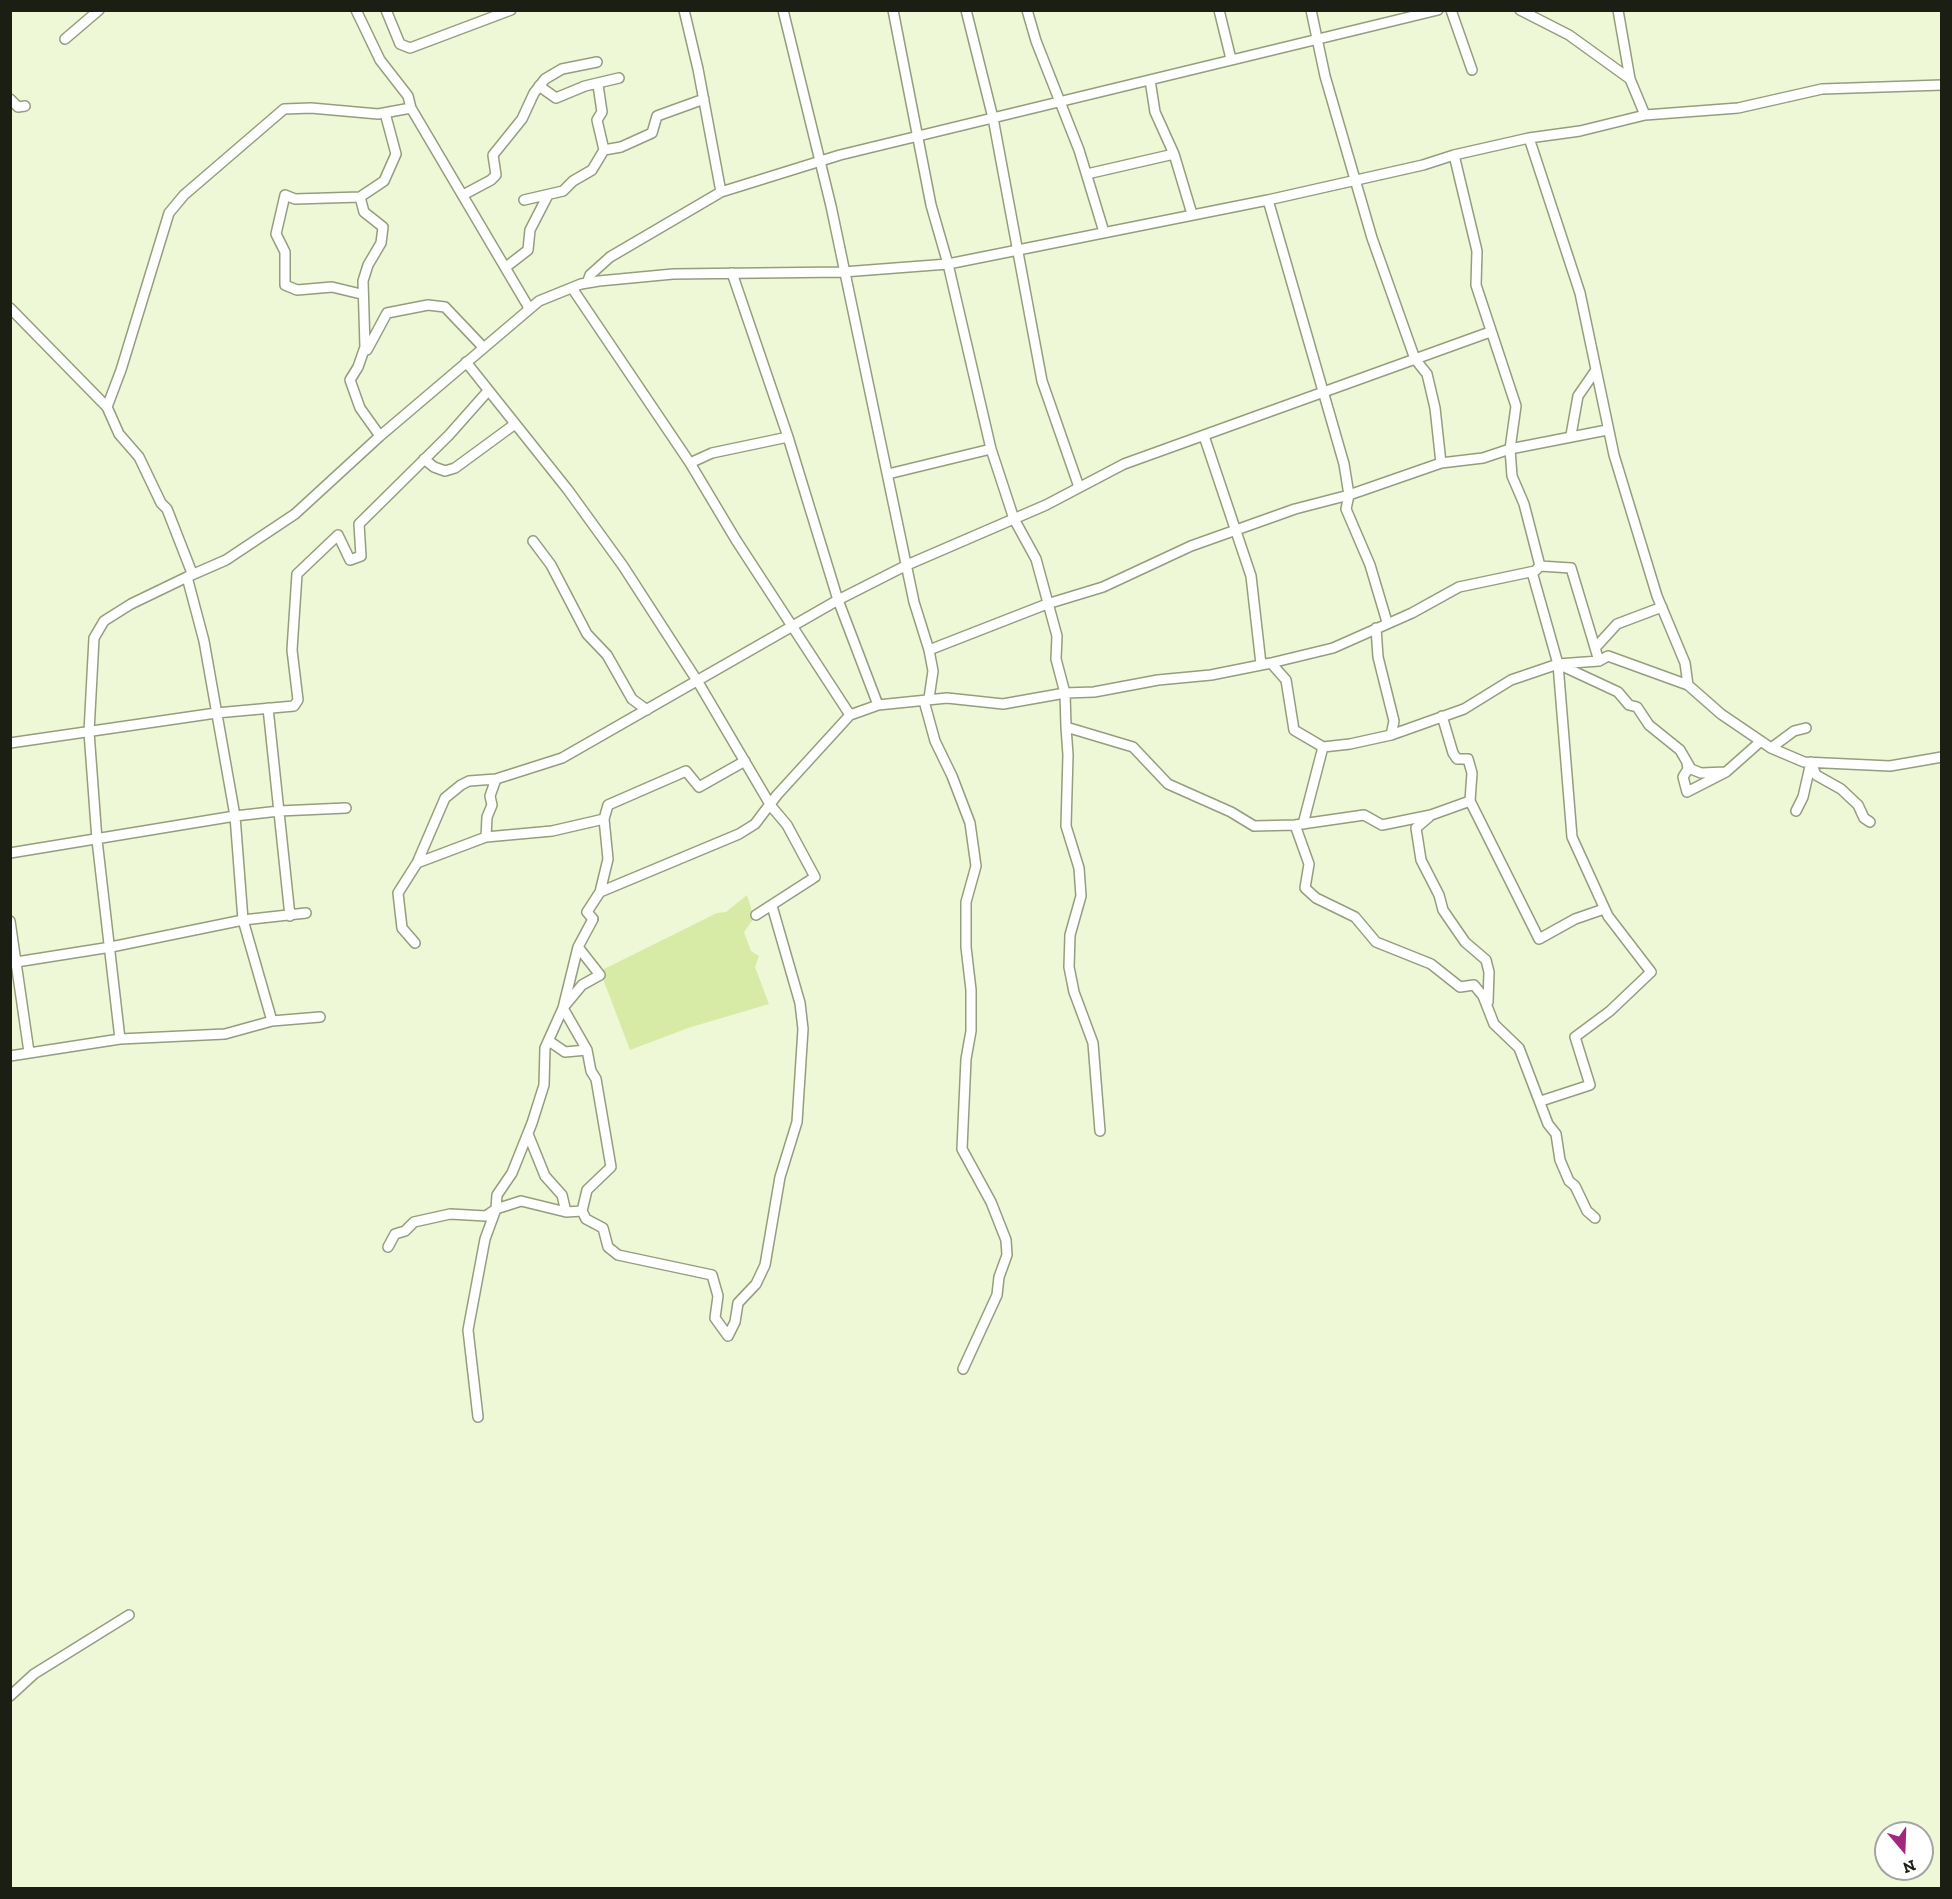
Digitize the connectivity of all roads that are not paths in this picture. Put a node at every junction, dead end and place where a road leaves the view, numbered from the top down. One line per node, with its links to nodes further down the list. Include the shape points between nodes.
1 (99, 10): 16 (street)
2 (357, 10): 31 (street, via 380,60 402,87)
3 (386, 10): 4 (street, via 400,44 410,48)
4 (511, 10)
5 (684, 10): 28 (street)
6 (783, 10): 40 (street)
7 (893, 10): 35 (street)
8 (966, 10): 34 (street)
9 (1028, 10): 29 (street, via 1055,92)
10 (1219, 10): 18 (street)
11 (1311, 10): 17 (street)
12 (1438, 10): 17 (street)
13 (1451, 10): 20 (street)
14 (1520, 10): 22 (street, via 1569,35)
15 (1618, 10): 22 (street)
16 (65, 39)
17 (1317, 40): 18 (street); 42 (street)
18 (1231, 59): 23 (street)
19 (597, 62): 26 (street, via 562,69)
20 (1472, 70)
21 (619, 78): 25 (street)
22 (1630, 79): 33 (street)
23 (1150, 80): 29 (street); 38 (street, via 1155,112)
24 (1941, 84): 33 (street, via 1822,89 1738,108)
25 (598, 85): 26 (street, via 585,86 556,99); 37 (street, via 602,112 597,120)
26 (539, 86): 44 (street, via 522,119 493,155 496,175)
27 (10, 99): 30 (street, via 18,107)
28 (704, 99): 37 (street, via 657,116 652,133); 43 (street)
29 (1062, 101): 34 (street); 41 (street)
30 (25, 106)
31 (411, 108): 32 (street); 44 (street)
32 (385, 113): 46 (street, via 396,154 384,182); 69 (street, via 284,109 178,201 170,213)
33 (1645, 115): 36 (street, via 1580,131)
34 (993, 118): 35 (street); 51 (street)
35 (919, 136): 40 (street); 52 (street, via 931,206)
36 (1529, 138): 39 (street); 66 (street, via 1580,293)
37 (604, 150): 45 (street, via 592,170 563,190)
38 (1174, 154): 41 (street); 49 (street)
39 (1454, 155): 42 (street); 61 (street, via 1477,251 1476,285)
40 (819, 161): 43 (street); 54 (street)
41 (1087, 174): 50 (street)
42 (1356, 179): 48 (street); 64 (street, via 1372,238)
43 (721, 192): 56 (street, via 610,257 590,275)
44 (463, 195): 53 (street)
45 (548, 195): 47 (street); 53 (street, via 530,230 528,250)
46 (360, 197): 58 (street, via 363,212 383,227 381,243 368,264); 58 (street, via 294,199 285,195 276,234 285,252 285,285 297,290 332,287)
47 (524, 200)
48 (1268, 200): 49 (street); 68 (street)
49 (1192, 214): 50 (street)
50 (1104, 232): 51 (street)
51 (1018, 250): 52 (street); 82 (street, via 1042,381)
52 (948, 264): 54 (street); 76 (street)
53 (506, 267): 60 (street)
54 (843, 272): 55 (street); 81 (street)
55 (732, 273): 56 (street, via 673,274); 75 (street)
56 (587, 283): 57 (street)
57 (572, 288): 60 (street); 79 (street)
58 (361, 294): 63 (street, via 366,329)
59 (10, 308): 69 (street)
60 (529, 308): 62 (street)
61 (1490, 332): 64 (street); 77 (street, via 1516,406)
62 (483, 347): 63 (street, via 445,307 428,305 387,313); 65 (street)
63 (364, 354): 73 (street, via 350,380 353,394)
64 (1415, 358): 68 (street); 80 (street, via 1427,374)
65 (466, 362): 67 (street); 73 (street)
66 (1596, 370): 71 (street); 72 (street, via 1578,396)
67 (488, 391): 70 (street); 78 (street)
68 (1322, 391): 74 (street); 83 (street)
69 (106, 407): 89 (street, via 167,509)
70 (515, 423): 78 (street, via 455,468 445,471); 101 (street, via 599,531)
71 (1607, 430): 72 (street); 92 (street)
72 (1571, 435): 77 (street)
73 (380, 436): 89 (street, via 295,514 226,560)
74 (1204, 436): 82 (street, via 1124,464); 85 (street)
75 (788, 437): 79 (street, via 712,453); 90 (street)
76 (991, 449): 81 (street); 84 (street)
77 (1509, 449): 80 (street, via 1484,458); 88 (street)
78 (424, 459): 106 (street, via 359,524 361,556 350,560 338,535 297,574 292,650 298,700 290,707)
79 (690, 463): 94 (street)
80 (1441, 464): 83 (street)
81 (888, 474): 87 (street)
82 (1079, 487): 84 (street)
83 (1349, 495): 85 (street); 93 (street, via 1346,509 1367,558)
84 (1014, 519): 87 (street); 91 (street, via 1036,559)
85 (1237, 529): 91 (street, via 1103,587); 99 (street, via 1256,600)
86 (533, 541): 107 (street, via 551,566 587,634 607,655 632,699)
87 (907, 565): 90 (street); 97 (street)
88 (1536, 569): 93 (street, via 1459,587); 96 (street, via 1571,568); 100 (street)
89 (189, 575): 108 (street); 113 (street, via 131,604 98,629 94,638)
90 (838, 600): 94 (street); 105 (street)
91 (1047, 604): 97 (street); 103 (street, via 1057,636 1056,659)
92 (1662, 607): 96 (street, via 1617,624); 102 (street, via 1684,663)
93 (1387, 622): 95 (street)
94 (792, 627): 101 (street); 109 (street)
95 (1376, 628): 99 (street, via 1333,648); 114 (street, via 1378,657 1394,721)
96 (1596, 647): 98 (street)
97 (929, 650): 104 (street, via 933,671)
98 (1599, 661): 100 (street); 102 (street, via 1608,656)
99 (1266, 663): 103 (street, via 1211,675); 117 (street, via 1286,680 1294,730)
100 (1558, 664): 110 (street, via 1511,680 1464,710); 121 (street, via 1618,692 1680,750); 141 (street, via 1572,837)
101 (698, 682): 107 (street); 120 (street)
102 (1688, 685): 115 (street, via 1720,714)
103 (1065, 693): 104 (street, via 1003,704); 111 (street)
104 (926, 700): 105 (street); 168 (street, via 935,741 970,823 976,866 966,902 971,1030 962,1149 991,1202 1006,1240 1007,1255 997,1295)
105 (878, 705): 109 (street)
106 (268, 708): 108 (street); 128 (street)
107 (647, 710): 124 (street, via 562,758)
108 (216, 713): 113 (street); 131 (street)
109 (850, 715): 126 (street)
110 (1442, 716): 114 (street); 125 (street, via 1453,753 1457,759 1468,759 1472,773)
111 (1066, 727): 134 (street, via 1132,747 1168,784 1254,826); 161 (street, via 1066,826 1079,868 1081,896 1070,935 1069,967 1093,1043)
112 (1806, 728): 118 (street, via 1794,731)
113 (89, 732): 116 (street); 136 (street)
114 (1391, 735): 117 (street)
115 (1761, 741): 118 (street); 123 (street)
116 (10, 744)
117 (1323, 747): 134 (street)
118 (1771, 748): 122 (street)
119 (1941, 757): 122 (street, via 1890,766)
120 (745, 761): 126 (street); 132 (street, via 699,787 687,771 636,791 608,805)
121 (1686, 761): 123 (street, via 1691,769 1701,773); 123 (street, via 1688,769 1683,777 1687,792)
122 (1811, 762): 129 (street); 133 (street, via 1816,776 1841,789)
123 (1726, 772)
124 (496, 779): 135 (street, via 490,795); 138 (street, via 469,781 449,795)
125 (1470, 801): 130 (street); 141 (street, via 1539,939 1575,919)
126 (771, 806): 139 (street, via 755,824 739,834); 140 (street, via 787,825 815,877)
127 (346, 808): 128 (street)
128 (279, 811): 131 (street); 144 (street)
129 (1796, 811)
130 (1431, 815): 134 (street, via 1382,825 1364,814); 151 (street, via 1416,828 1421,860 1443,910 1465,942 1486,960)
131 (235, 816): 136 (street); 145 (street)
132 (604, 819): 135 (street, via 552,831); 139 (street, via 608,859)
133 (1870, 822)
134 (1299, 824): 151 (street, via 1309,864 1305,888 1310,893 1354,917 1376,942 1431,964 1460,987 1474,985)
135 (486, 837): 138 (street)
136 (97, 840): 137 (street); 148 (street)
137 (10, 853)
138 (417, 863): 147 (street, via 398,893 402,928)
139 (600, 892): 149 (street, via 586,912 593,919)
140 (772, 906): 143 (street); 164 (street, via 800,1003 803,1029 797,1122 780,1177 765,1265 756,1284 738,1303 728,1336 715,1317 718,1296 712,1275 618,1255 608,1247 603,1228 586,1219)
141 (1604, 909): 160 (street, via 1651,972 1575,1037 1590,1085)
142 (306, 913): 144 (street)
143 (756, 915)
144 (290, 916): 145 (street)
145 (243, 920): 148 (street); 154 (street)
146 (10, 921): 150 (street)
147 (415, 943)
148 (111, 947): 150 (street); 155 (street)
149 (578, 947): 152 (street); 152 (street, via 600,975 582,985)
150 (14, 963): 158 (street)
151 (1487, 1005): 160 (street, via 1494,1024 1519,1048)
152 (563, 1008): 156 (street); 157 (street)
153 (320, 1017): 154 (street)
154 (272, 1021): 155 (street, via 225,1034)
155 (120, 1039): 158 (street)
156 (549, 1041): 157 (street, via 566,1052); 162 (street, via 545,1048 544,1085)
157 (586, 1050): 164 (street, via 599,1096 611,1167 587,1190)
158 (29, 1052): 159 (street)
159 (10, 1056)
160 (1541, 1101): 166 (street, via 1548,1124 1556,1134 1560,1160 1569,1181)
161 (1100, 1131)
162 (528, 1134): 163 (street, via 512,1173 497,1195); 165 (street, via 545,1176 562,1195)
163 (496, 1209): 165 (street, via 521,1201); 167 (street, via 486,1216 450,1214 417,1221 395,1234); 169 (street, via 485,1239 469,1320)
164 (582, 1211): 165 (street)
165 (566, 1212)
166 (1595, 1218)
167 (388, 1247)
168 (963, 1369)
169 (478, 1417)
170 (129, 1615): 171 (street, via 34,1674)
171 (10, 1696)

